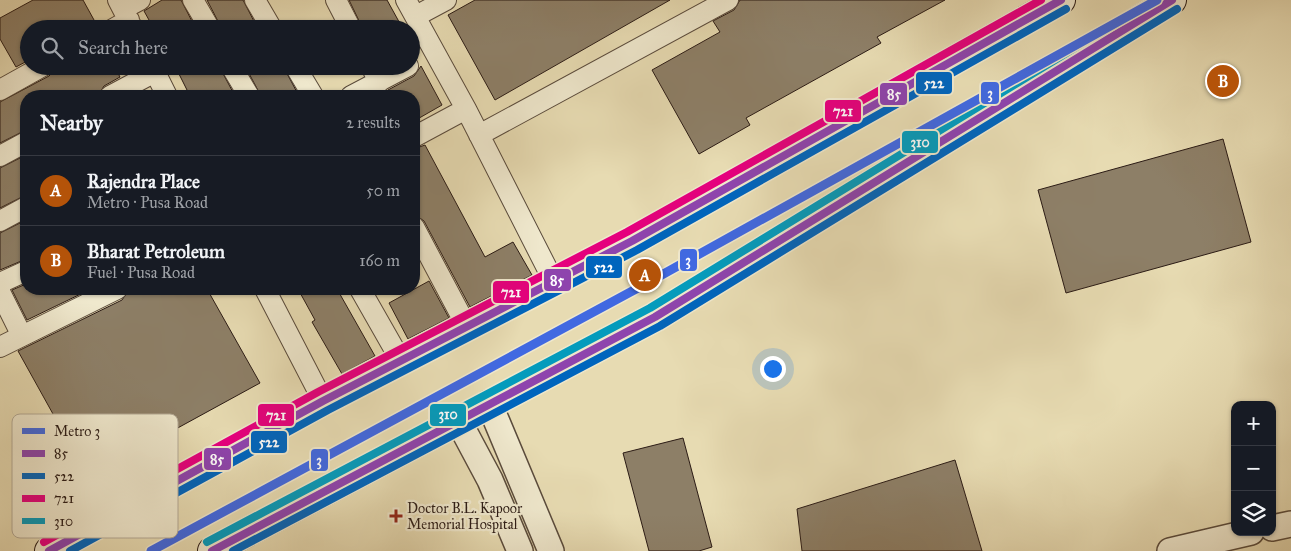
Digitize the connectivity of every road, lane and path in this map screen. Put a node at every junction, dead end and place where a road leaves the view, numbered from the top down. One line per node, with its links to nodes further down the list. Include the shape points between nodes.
1 (193, 0): 9 (street)
2 (255, 0): 10 (street)
3 (336, 0): 11 (street)
4 (446, 0): 8 (street)
5 (728, 0): 30 (street)
6 (1061, 0): 37 (main road)
7 (1172, 0): 48 (main road, via 655,317)
8 (411, 8): 12 (street)
9 (205, 20)
10 (267, 20)
11 (346, 20)
12 (418, 20)
13 (420, 24): 14 (street)
14 (435, 52): 15 (street); 28 (street)
15 (420, 60)
16 (27, 75): 22 (street)
17 (144, 75): 23 (street)
18 (157, 75): 24 (street)
19 (236, 75): 25 (street)
20 (300, 75): 26 (street)
21 (374, 75): 27 (street)
22 (0, 90)
23 (120, 90)
24 (165, 90)
25 (245, 90)
26 (309, 90)
27 (358, 90)
28 (466, 109): 29 (street); 30 (street)
29 (420, 134)
30 (479, 135): 37 (street)
31 (20, 145): 32 (street)
32 (0, 156)
33 (20, 210): 34 (street)
34 (0, 221)
35 (420, 238): 43 (street)
36 (20, 273): 38 (street)
37 (554, 282): 43 (main road)
38 (0, 284)
39 (0, 292): 44 (street)
40 (105, 295): 44 (street)
41 (268, 295): 47 (street)
42 (363, 295): 46 (street)
43 (467, 327): 46 (main road)
44 (22, 336): 45 (street)
45 (0, 347)
46 (401, 361): 47 (main road)
47 (323, 401): 50 (main road)
48 (488, 404): 49 (main road); 58 (street)
49 (458, 420): 56 (main road); 57 (street, via 490,480)
50 (178, 480)
51 (1291, 524): 52 (street)
52 (1276, 527)
53 (1234, 536): 59 (street)
54 (73, 538): 55 (main road)
55 (49, 551)
56 (212, 551)
57 (520, 551)
58 (551, 551)
59 (1170, 551)

